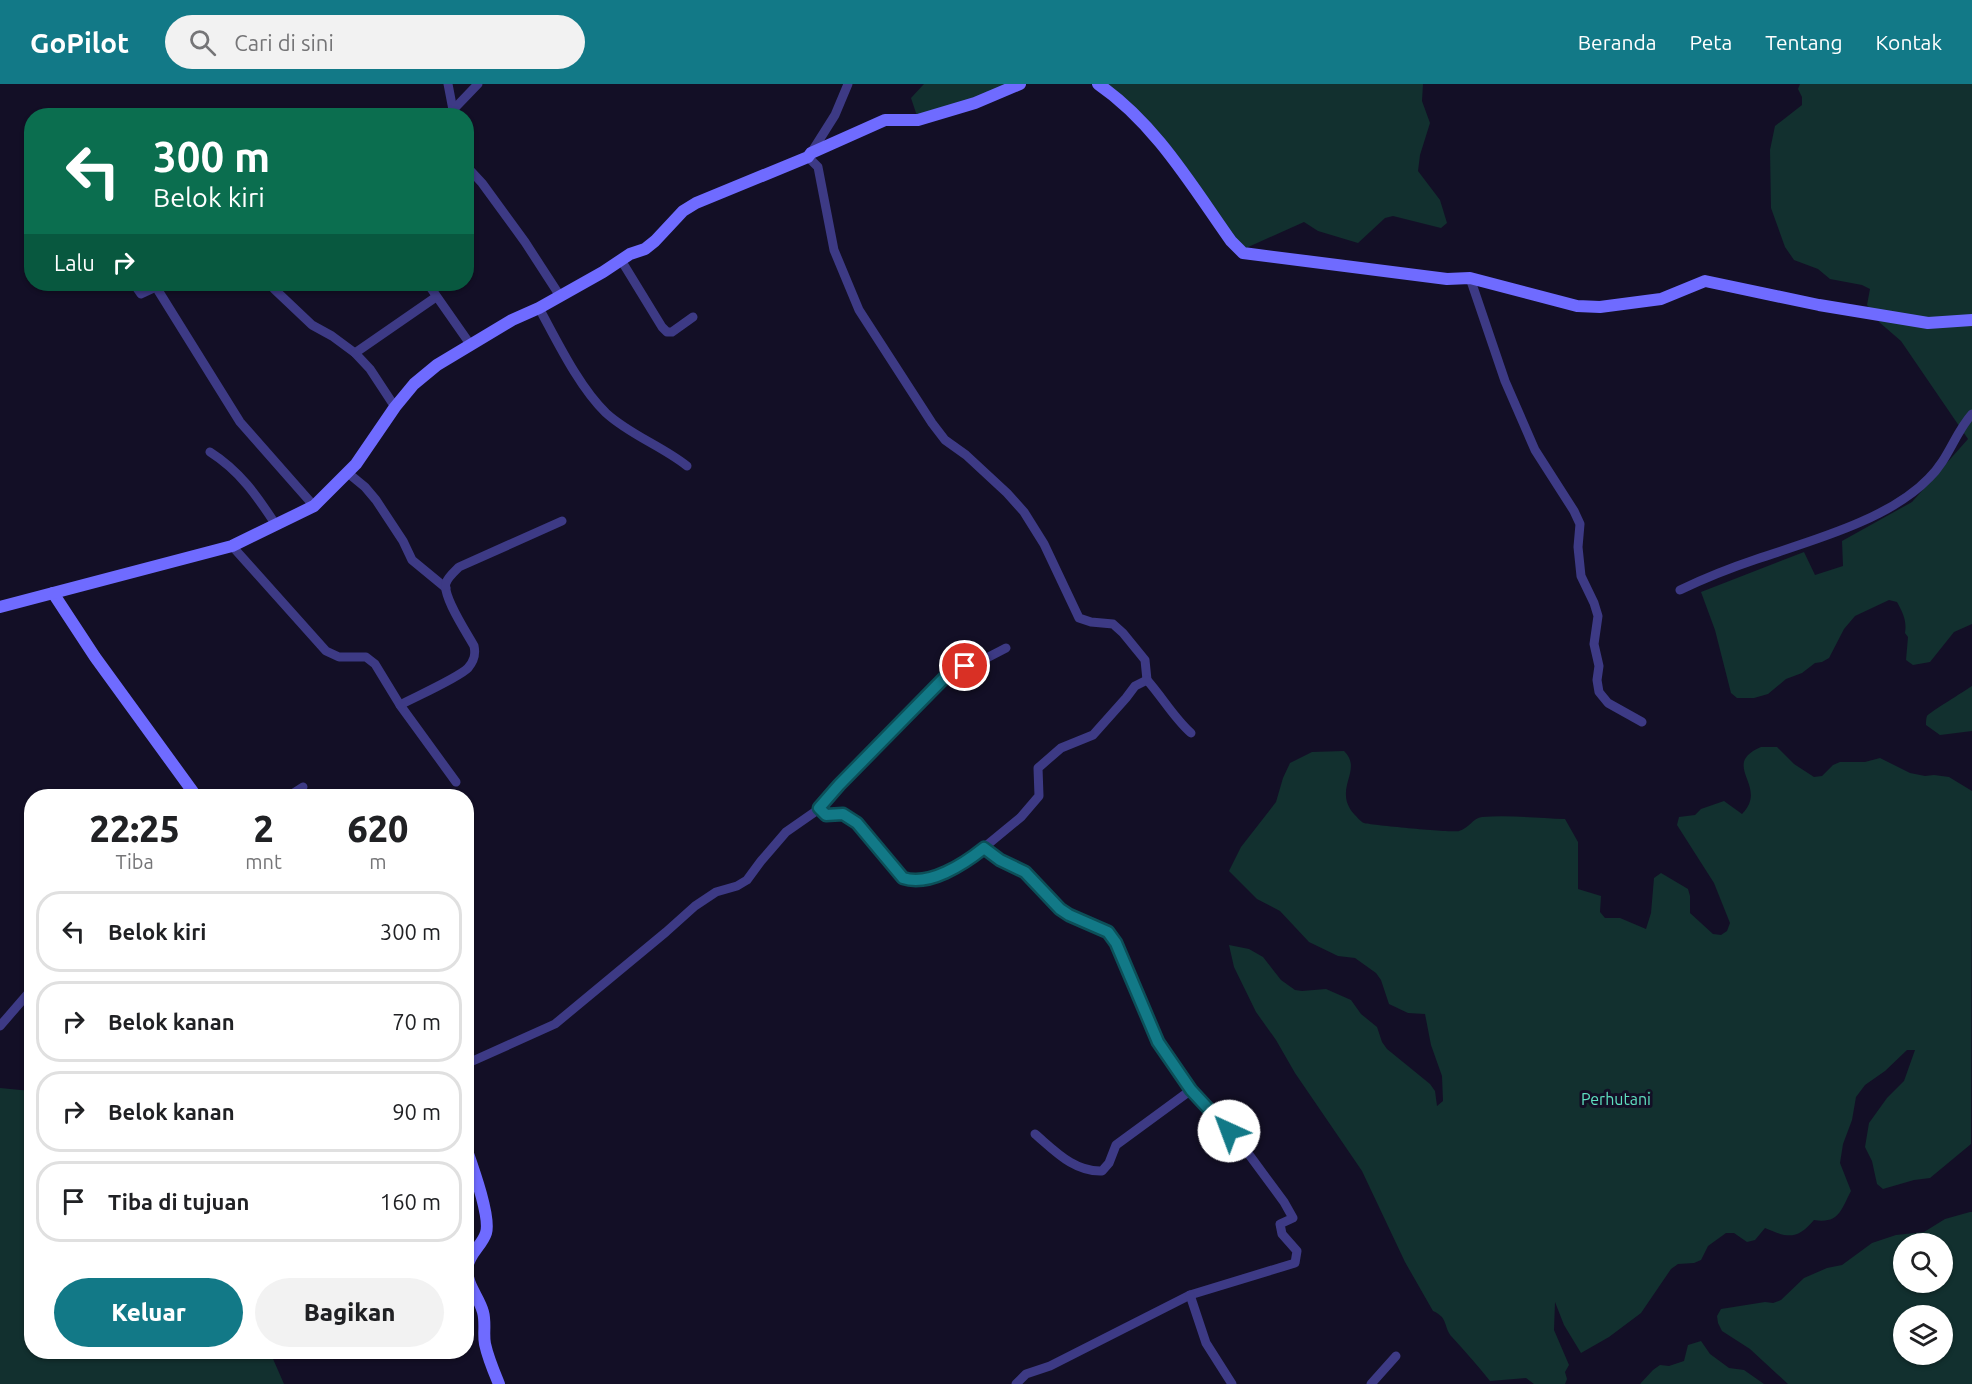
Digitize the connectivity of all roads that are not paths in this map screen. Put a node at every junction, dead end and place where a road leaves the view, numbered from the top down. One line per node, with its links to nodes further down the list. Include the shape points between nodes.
1 (448, 84): 6 (street)
2 (478, 84): 7 (street)
3 (848, 84): 8 (street, via 835,115)
4 (1020, 84): 8 (street, via 918,120 885,120)
5 (1098, 84): 11 (street, via 1148,128 1243,253 1447,279)
6 (451, 108)
7 (456, 108)
8 (810, 155): 10 (street, via 696,202 650,245); 36 (street, via 818,167 834,250 860,310 886,353 945,440 966,454 1024,512 1044,544 1079,618 1113,624 1123,633 1145,660)
9 (474, 175): 15 (street)
10 (621, 260): 15 (street); 18 (street, via 667,332)
11 (1470, 278): 19 (street, via 1577,306 1660,299 1705,281 1928,323); 38 (street, via 1535,450 1580,524 1581,576 1598,616 1594,644 1599,692 1608,703)
12 (163, 291): 27 (street, via 240,422)
13 (276, 291): 21 (street, via 312,325)
14 (432, 291): 16 (street)
15 (560, 296): 17 (street)
16 (436, 297): 20 (street); 21 (street)
17 (539, 308): 20 (street); 25 (street, via 579,378 605,412)
18 (693, 317)
19 (1972, 320)
20 (470, 344): 22 (street, via 414,384)
21 (355, 353): 22 (street)
22 (395, 407): 26 (street)
23 (1972, 414): 32 (street, via 1930,477 1893,505 1840,531 1714,574)
24 (210, 452): 29 (street, via 248,483)
25 (687, 466)
26 (348, 473): 27 (street); 31 (street, via 376,500 412,560)
27 (314, 506): 29 (street)
28 (562, 520): 31 (street, via 459,567)
29 (276, 525): 30 (street)
30 (232, 546): 33 (street); 37 (street, via 326,651 339,657 366,657 375,664)
31 (446, 588): 37 (street, via 474,646 474,659 464,671)
32 (1680, 590)
33 (53, 593): 34 (street); 42 (street)
34 (0, 608)
35 (1006, 648): 44 (street, via 951,671)
36 (1147, 680): 39 (street, via 1177,721); 45 (street, via 1135,686 1093,735 1061,748 1038,768 1039,796)
37 (400, 705): 40 (street)
38 (1642, 722)
39 (1191, 733)
40 (456, 782)
41 (303, 787): 43 (street)
42 (191, 789)
43 (300, 789)
44 (819, 808): 45 (street, via 826,815 843,814 857,823 892,867 903,878 913,881 949,872); 48 (street, via 786,831 747,880 716,892 695,906 555,1024)
45 (984, 848): 49 (street, via 1025,872 1060,909 1108,932 1158,1042)
46 (24, 998): 47 (street)
47 (0, 1026)
48 (474, 1060)
49 (1191, 1090): 50 (street, via 1116,1146 1102,1171 1091,1171 1065,1160); 54 (street, via 1242,1144 1284,1202 1293,1218 1280,1224 1282,1233 1297,1251 1295,1263)
50 (1035, 1134)
51 (474, 1175): 52 (street, via 487,1224)
52 (474, 1252)
53 (474, 1295): 56 (street, via 482,1310 486,1345)
54 (1190, 1295): 57 (street, via 1050,1366 1026,1374); 58 (street, via 1206,1343)
55 (1396, 1356): 59 (street)
56 (499, 1384)
57 (1016, 1384)
58 (1232, 1384)
59 (1371, 1384)

